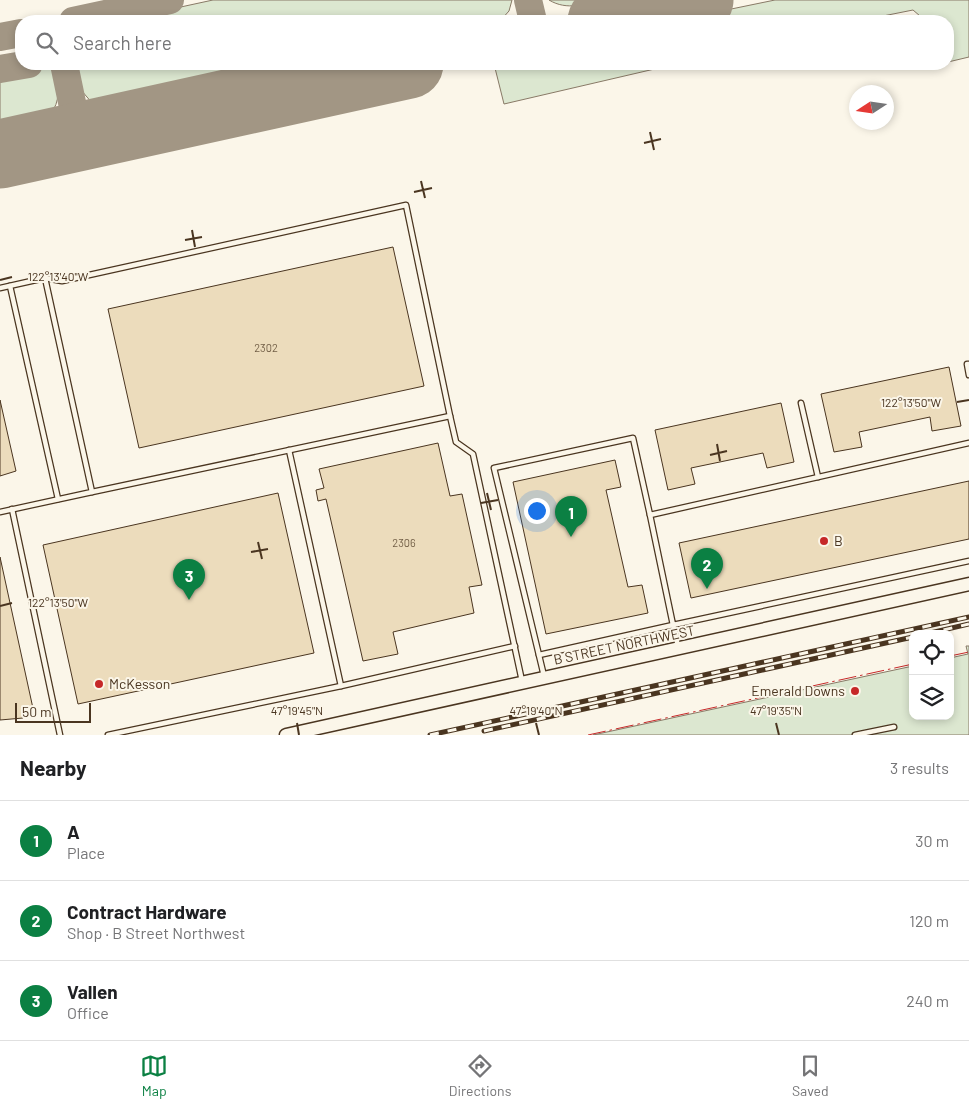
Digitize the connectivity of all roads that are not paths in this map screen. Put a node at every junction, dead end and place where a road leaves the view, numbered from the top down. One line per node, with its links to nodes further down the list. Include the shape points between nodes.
1 (45, 278): 2 (lane); 7 (lane, via 62,281 406,205); 11 (lane)
2 (10, 286): 3 (lane); 12 (lane)
3 (0, 288)
4 (969, 364): 5 (lane)
5 (969, 375)
6 (801, 403): 10 (lane)
7 (450, 416): 9 (lane); 19 (lane, via 456,442 473,454)
8 (969, 443): 10 (lane)
9 (289, 450): 11 (lane); 24 (lane)
10 (818, 477): 15 (lane)
11 (92, 492): 12 (lane)
12 (58, 499): 13 (lane)
13 (12, 509): 14 (lane); 26 (lane)
14 (0, 512)
15 (650, 515): 18 (lane); 21 (lane, via 633,438 494,468)
16 (969, 561): 18 (lane)
17 (969, 584): 20 (street, B STREET NORTHWEST)
18 (674, 626): 20 (lane); 21 (lane)
19 (515, 646): 23 (lane); 24 (lane)
20 (679, 648): 22 (street, B STREET NORTHWEST)
21 (539, 654): 22 (lane)
22 (544, 678): 23 (street, B STREET NORTHWEST)
23 (523, 682): 28 (street, B STREET NORTHWEST)
24 (341, 686): 27 (lane)
25 (894, 727): 29 (lane)
26 (60, 735)
27 (108, 735)
28 (286, 735)
29 (856, 735)

